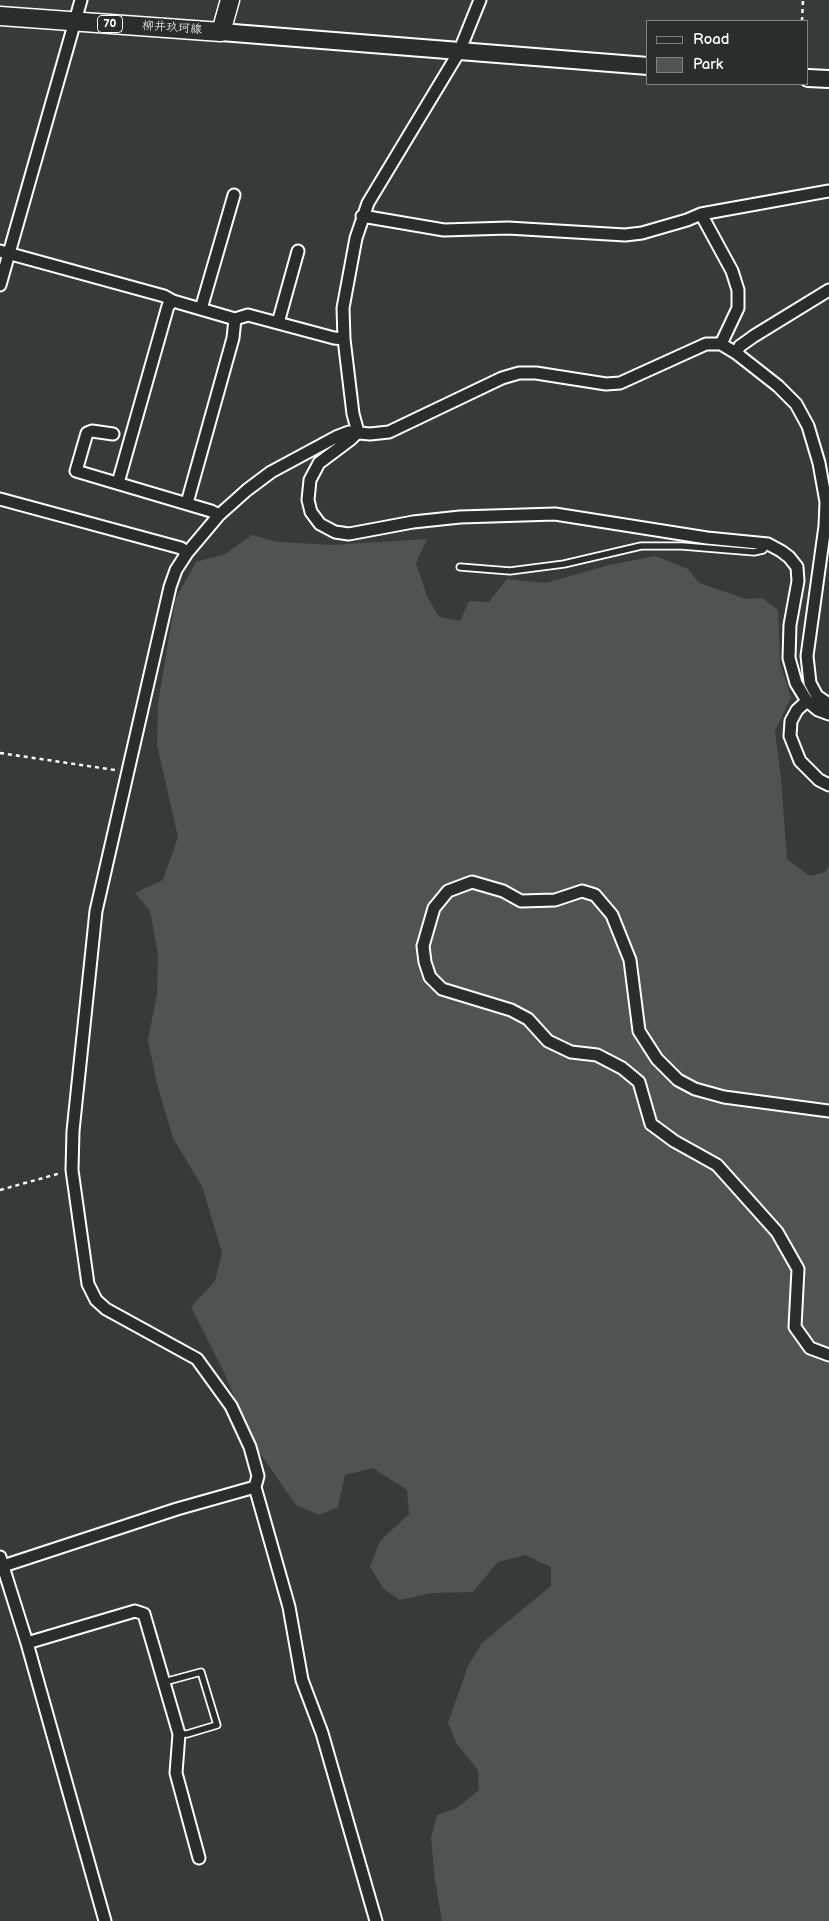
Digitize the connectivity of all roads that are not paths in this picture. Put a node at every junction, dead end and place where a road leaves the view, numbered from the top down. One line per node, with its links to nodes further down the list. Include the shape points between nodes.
1 (81, 0): 5 (street)
2 (230, 0): 6 (main road)
3 (480, 0): 7 (street)
4 (0, 16): 5 (main road, 柳井玖珂線 / 70)
5 (75, 21): 6 (main road, 柳井玖珂線 / 70); 16 (street)
6 (221, 32): 7 (street)
7 (459, 52): 8 (street); 14 (street)
8 (646, 66)
9 (809, 78): 10 (street)
10 (829, 79)
11 (829, 191): 13 (street)
12 (234, 195): 20 (street)
13 (701, 214): 14 (street, via 651,231 625,235 508,228 444,230); 24 (street, via 738,290 738,308)
14 (362, 216): 23 (street, via 344,293)
15 (298, 251): 22 (street)
16 (4, 252): 17 (street); 19 (street)
17 (0, 285)
18 (829, 290): 25 (street, via 754,336)
19 (173, 301): 20 (street); 28 (street, via 168,306)
20 (201, 309): 21 (street)
21 (235, 319): 22 (street, via 248,315); 31 (street, via 233,338)
22 (278, 323): 23 (street)
23 (344, 339): 26 (street)
24 (721, 344): 25 (street); 26 (street, via 706,344 620,383 518,373 388,432)
25 (736, 353): 30 (street, via 796,404 808,426)
26 (358, 432): 32 (street, via 336,437 271,472); 33 (street, via 319,463 310,480 308,500 312,512 320,524 335,532 349,534 460,517 555,514 707,538)
27 (113, 434): 28 (street, via 92,430 87,433 76,471)
28 (118, 483): 31 (street)
29 (0, 499): 34 (street, via 181,548)
30 (828, 502): 37 (street, via 807,656 810,683 817,696)
31 (186, 503): 32 (street)
32 (219, 515): 34 (street)
33 (768, 544): 35 (lane, via 763,550 754,552 641,546 564,564 510,571); 36 (street, via 789,557 797,567 789,658 796,683)
34 (187, 553): 42 (street, via 170,587 96,911 73,1131 72,1170 88,1284 96,1300 106,1309 197,1359 231,1406 250,1447 258,1476)
35 (460, 567)
36 (807, 701): 38 (street); 39 (street, via 791,721 790,736 800,761 819,780)
37 (829, 704)
38 (829, 714)
39 (829, 785)
40 (829, 1111): 41 (street, via 724,1097 695,1089 678,1080 657,1059 639,1031 630,960 612,915 595,895 582,891 555,900 521,900 472,882 448,891 434,908 423,946 430,977 442,989 511,1010 528,1019 548,1041 571,1052 596,1055 622,1068 638,1082 651,1124 717,1165 777,1232 798,1270 795,1327 810,1348)
41 (829, 1355)
42 (255, 1488): 43 (street); 49 (street, via 289,1607 302,1680 322,1733)
43 (1, 1563): 44 (street)
44 (27, 1643): 45 (street, via 135,1611 144,1614); 48 (street)
45 (164, 1682): 46 (street); 46 (lane, via 201,1672 217,1725)
46 (179, 1734): 47 (street, via 176,1773)
47 (199, 1858)
48 (105, 1921)
49 (376, 1921)

